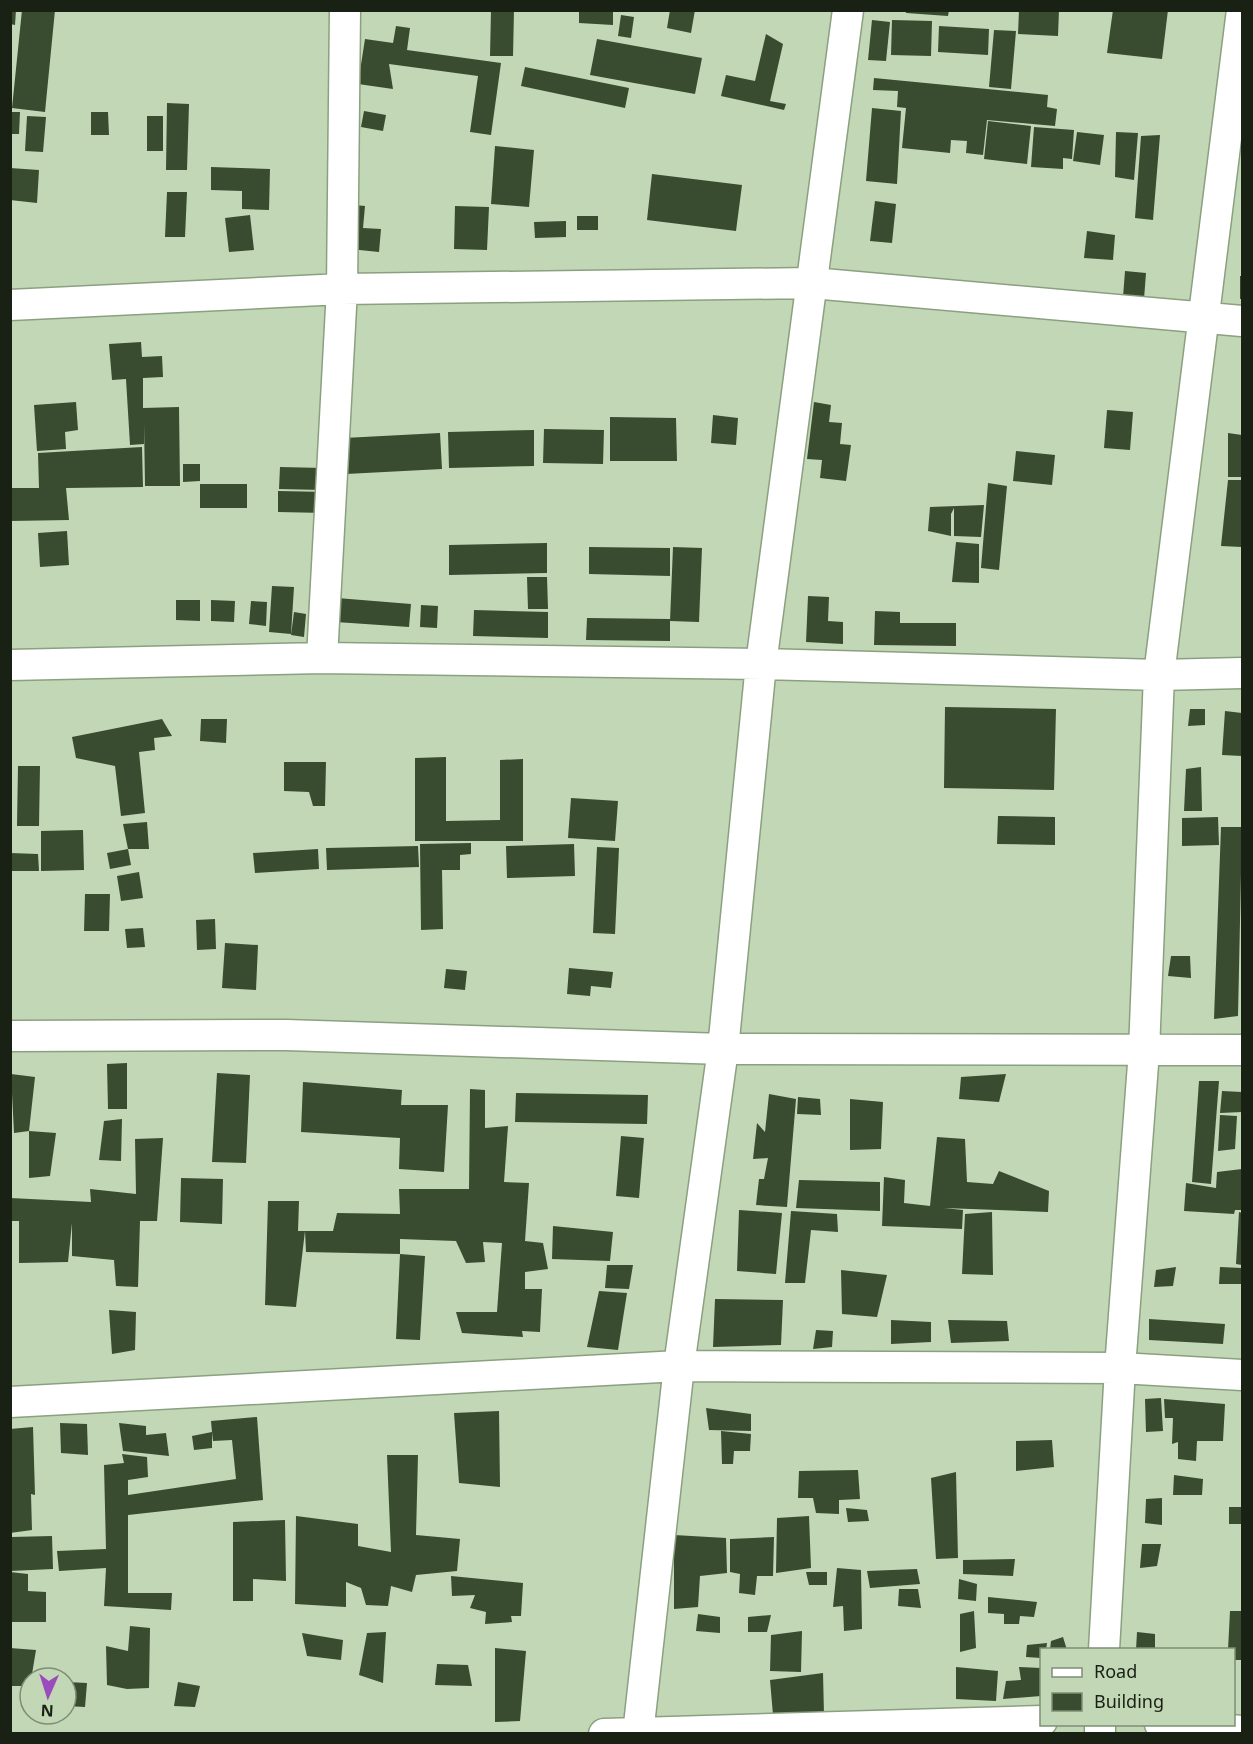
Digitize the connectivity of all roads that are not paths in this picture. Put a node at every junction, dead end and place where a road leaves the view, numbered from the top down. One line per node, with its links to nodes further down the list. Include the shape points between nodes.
1 (345, 10): 5 (street)
2 (848, 10): 4 (street)
3 (1242, 10): 7 (street)
4 (812, 283): 5 (street); 7 (street); 10 (street)
5 (342, 289): 6 (street); 9 (street)
6 (10, 305)
7 (1203, 319): 8 (street); 13 (street)
8 (1242, 321)
9 (322, 658): 10 (street); 11 (street)
10 (761, 664): 13 (street); 15 (street)
11 (10, 665)
12 (1242, 673): 13 (street)
13 (1159, 675): 17 (street)
14 (10, 1036): 15 (street, via 286,1035)
15 (723, 1049): 17 (street); 18 (street)
16 (1242, 1050): 17 (street)
17 (1144, 1051): 19 (street)
18 (680, 1366): 19 (street); 21 (street); 26 (street)
19 (1120, 1368): 20 (street); 22 (street)
20 (1242, 1375)
21 (10, 1402)
22 (1104, 1648)
23 (1040, 1721): 26 (street)
24 (1174, 1726): 25 (street)
25 (1242, 1731)
26 (638, 1733): 27 (street)
27 (604, 1734)

